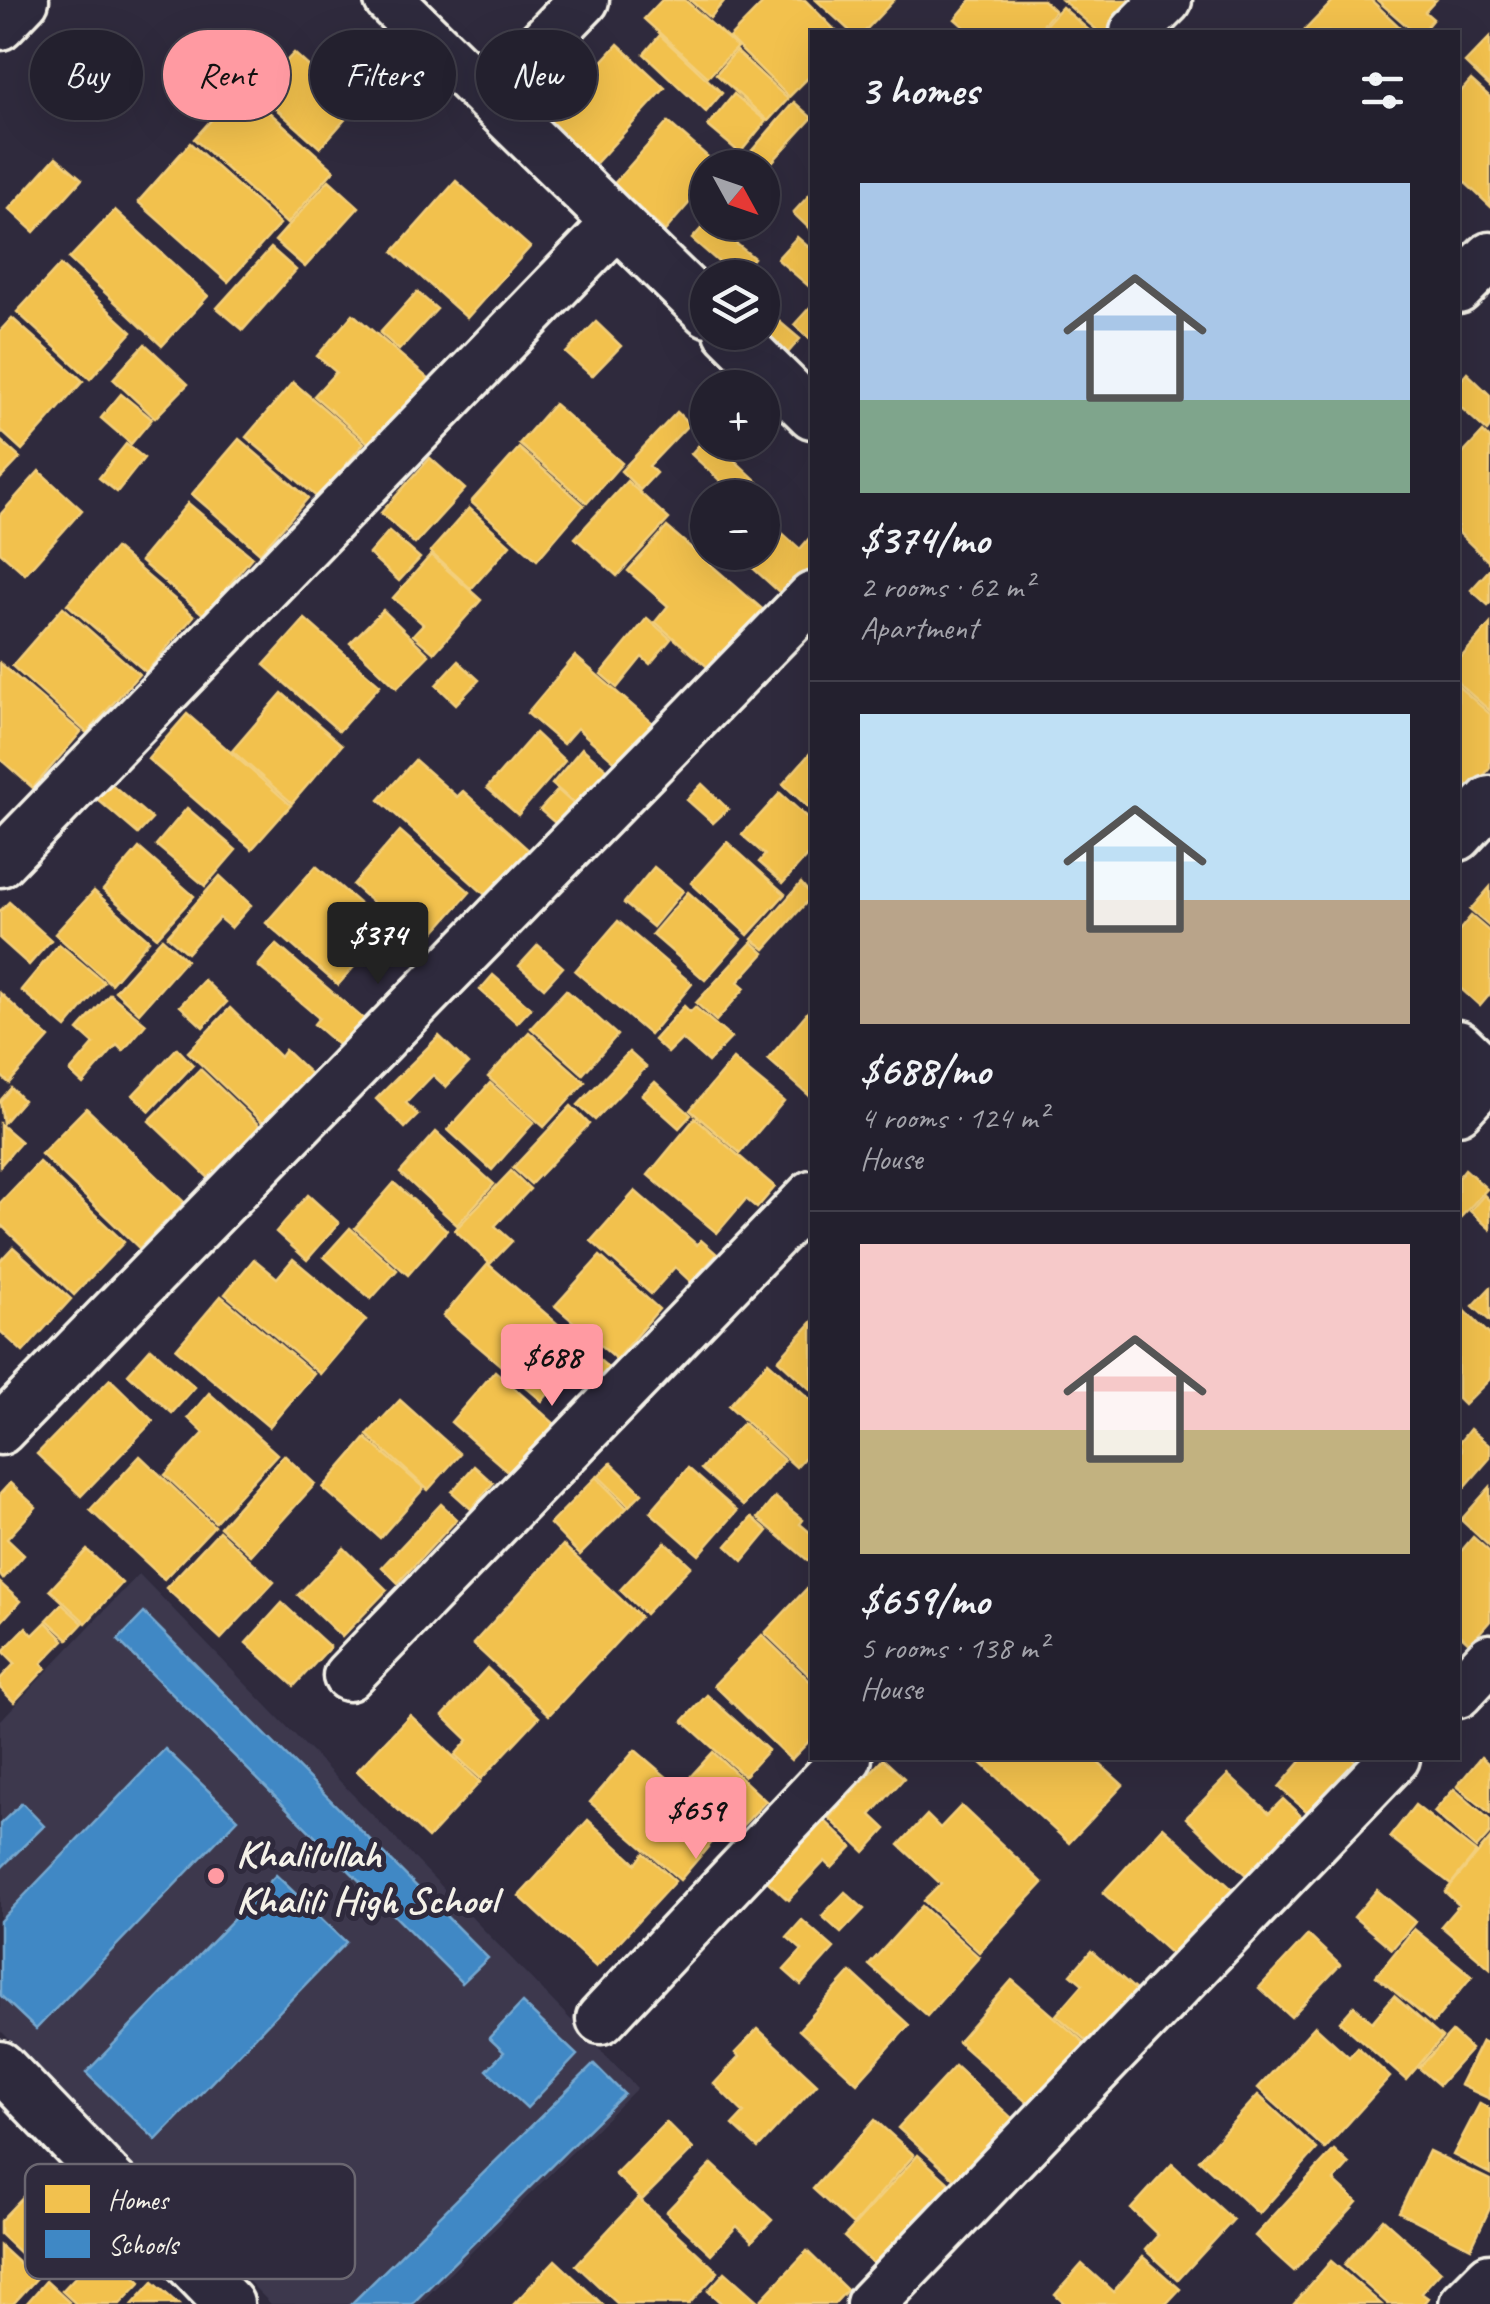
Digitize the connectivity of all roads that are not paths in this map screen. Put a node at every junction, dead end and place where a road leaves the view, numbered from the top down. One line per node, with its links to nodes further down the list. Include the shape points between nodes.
1 (24, 0): 5 (street)
2 (389, 0): 8 (street)
3 (584, 0): 6 (street)
4 (1167, 0): 7 (street)
5 (0, 24)
6 (555, 30)
7 (1137, 30)
8 (476, 85)
9 (511, 120): 10 (street)
10 (617, 224): 13 (street); 19 (street)
11 (1490, 256): 12 (street)
12 (1460, 288)
13 (690, 295)
14 (753, 350): 15 (street)
15 (804, 388)
16 (810, 599): 24 (street)
17 (1490, 801): 18 (street)
18 (1460, 834)
19 (0, 862)
20 (1460, 1046): 21 (street)
21 (1490, 1076): 22 (street)
22 (1460, 1107)
23 (810, 1197): 26 (street)
24 (0, 1430)
25 (1490, 1659): 27 (street)
26 (348, 1676)
27 (1460, 1691)
28 (845, 1760): 30 (street)
29 (1393, 1760): 36 (street)
30 (601, 2019)
31 (0, 2066): 32 (street)
32 (94, 2164)
33 (1490, 2278): 37 (street)
34 (204, 2279): 35 (street)
35 (228, 2304)
36 (871, 2304)
37 (1464, 2304)

